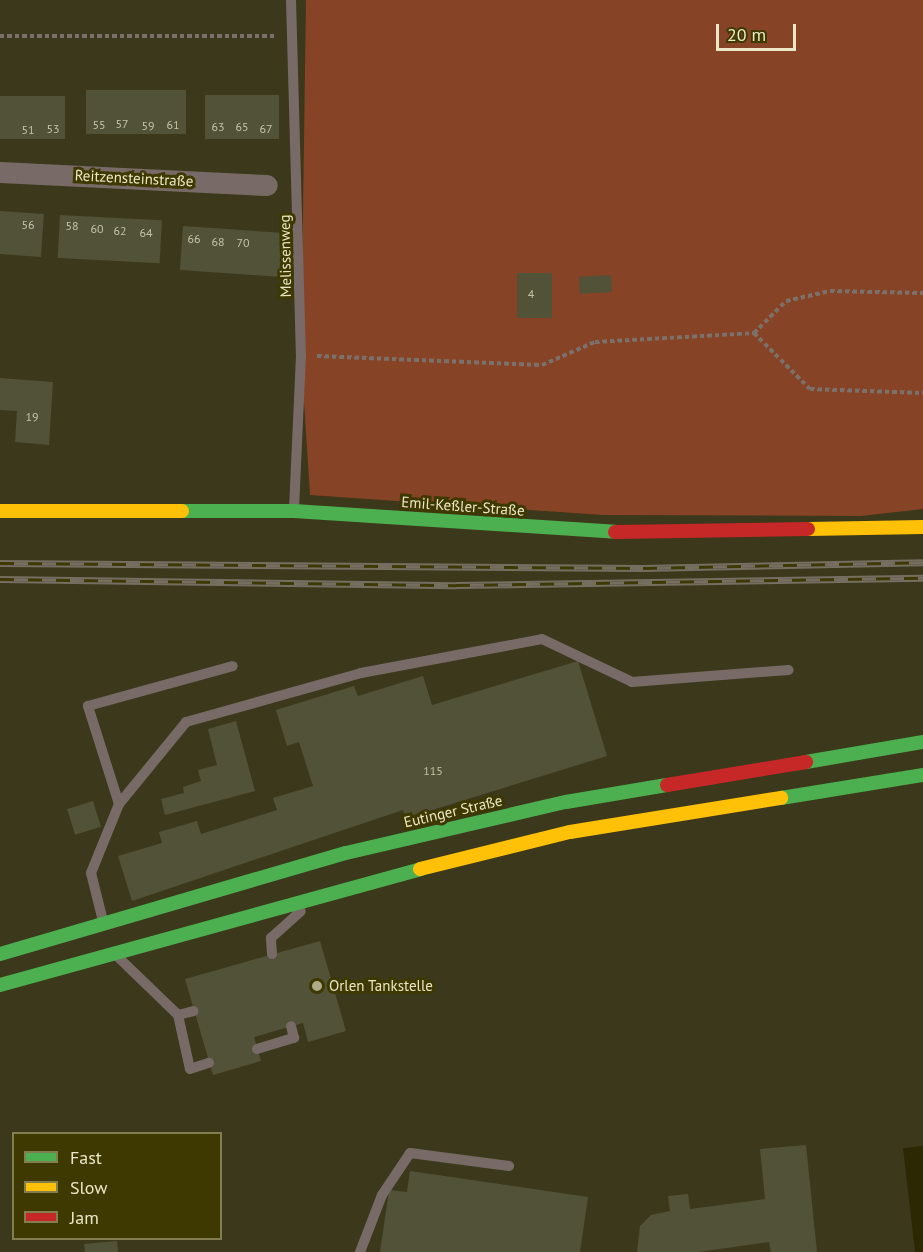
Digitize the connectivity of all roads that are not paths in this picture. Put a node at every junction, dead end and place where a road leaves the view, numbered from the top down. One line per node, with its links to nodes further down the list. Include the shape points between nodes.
1 (291, 0): 5 (lane, Melissenweg, via 301,355)
2 (0, 172): 3 (street, Reitzensteinstraße)
3 (267, 185)
4 (0, 511): 5 (main road, Emil-Keßler-Straße, via 152,505)
5 (294, 511): 6 (main road, Emil-Keßler-Straße, via 608,532)
6 (923, 527)
7 (233, 666): 11 (lane, via 88,706)
8 (789, 670): 11 (lane, via 632,682 542,639 361,673 186,722)
9 (923, 742): 13 (main road, Eutinger Straße, via 566,802 346,854)
10 (923, 775): 12 (main road, via 570,832)
11 (119, 804): 13 (lane, via 91,873)
12 (318, 895): 14 (main road); 16 (lane, via 271,938)
13 (103, 924): 15 (main road, Eutinger Straße)
14 (112, 951): 17 (main road); 19 (lane)
15 (0, 954)
16 (272, 954)
17 (0, 985)
18 (194, 1011): 19 (lane)
19 (178, 1015): 22 (lane, via 190,1069)
20 (291, 1026): 21 (lane, via 294,1038)
21 (257, 1049)
22 (209, 1063)
23 (509, 1166): 24 (lane, via 410,1153 382,1195)
24 (360, 1252)

